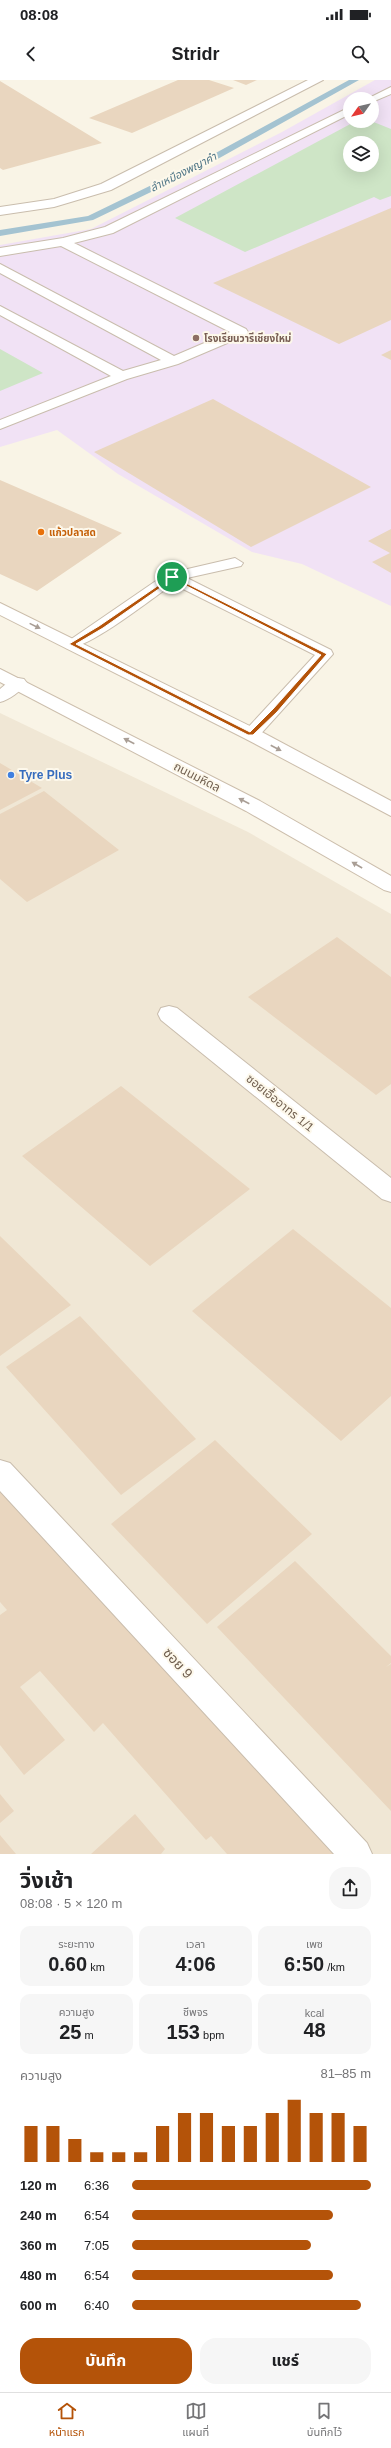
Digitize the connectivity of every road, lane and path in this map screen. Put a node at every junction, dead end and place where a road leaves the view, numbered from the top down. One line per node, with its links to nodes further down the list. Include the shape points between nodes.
1 (317, 80): 5 (street, via 100,190 76,199 33,208)
2 (391, 90): 3 (lane)
3 (379, 96)
4 (343, 113): 6 (lane, via 109,230)
5 (0, 211)
6 (63, 242): 7 (lane); 10 (lane, via 241,332)
7 (0, 252)
8 (0, 268): 10 (lane)
9 (0, 310): 11 (lane)
10 (173, 361): 11 (lane)
11 (122, 376): 12 (lane)
12 (0, 426)
13 (235, 563): 14 (lane)
14 (172, 577): 16 (lane, via 101,627); 20 (lane, via 325,654)
15 (0, 608): 16 (street, one-way to 16)
16 (72, 644): 20 (street)
17 (0, 675): 18 (street, ถนนมหิดล)
18 (18, 683): 19 (lane); 22 (street, ถนนมหิดล, one-way to 18, via 253,806)
19 (0, 697)
20 (250, 734): 21 (street, one-way to 21)
21 (391, 809)
22 (391, 885)
23 (169, 1014): 24 (street, ซอยเอื้ออาทร 1/1)
24 (391, 1192)
25 (0, 1472): 26 (street, ซอย 9)
26 (356, 1854)

